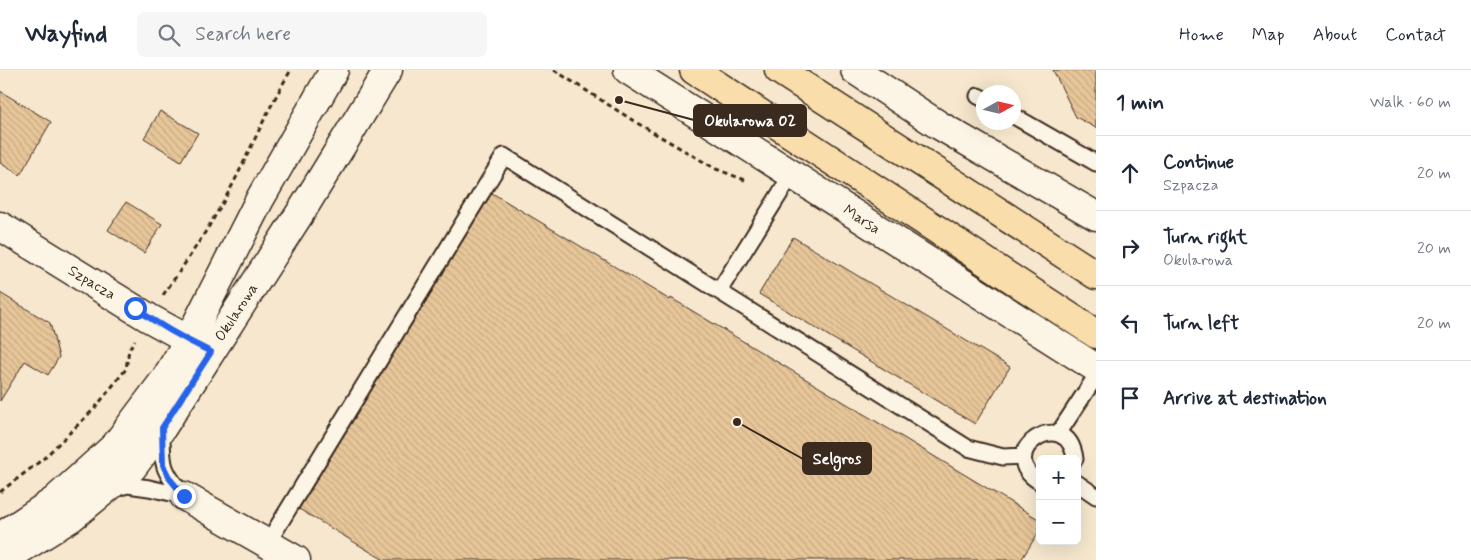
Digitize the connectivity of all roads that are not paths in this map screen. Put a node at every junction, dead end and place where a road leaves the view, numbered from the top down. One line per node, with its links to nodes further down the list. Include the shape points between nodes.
1 (334, 70): 15 (street, Okularowa, via 260,198)
2 (388, 70): 15 (street, Okularowa, via 304,207)
3 (628, 70): 9 (street, Marsa)
4 (694, 70): 14 (main road)
5 (779, 70): 12 (main road)
6 (854, 70): 10 (street, via 937,124)
7 (1021, 120): 8 (lane)
8 (1096, 163)
9 (792, 174): 13 (lane); 16 (street, Marsa)
10 (1096, 216)
11 (0, 226): 15 (street, Szpacza)
12 (1096, 276)
13 (719, 292): 21 (lane, via 968,448 1003,456); 28 (lane, via 504,156)
14 (1096, 334)
15 (200, 346): 18 (street, Okularowa); 27 (street, Okularowa, via 166,378 115,446 54,501)
16 (1096, 368)
17 (1096, 376): 19 (lane)
18 (162, 428): 24 (street, Okularowa, via 132,468); 25 (lane, via 163,465)
19 (1058, 434): 20 (lane, via 1067,439); 21 (lane, via 1046,433 1036,437 1027,445)
20 (1074, 455)
21 (1024, 456): 22 (lane, via 1030,476)
22 (1036, 480)
23 (1081, 486): 26 (lane)
24 (103, 492): 25 (lane, via 128,485); 29 (street, Okularowa)
25 (184, 496): 28 (street)
26 (1096, 496)
27 (0, 537)
28 (267, 544): 31 (street)
29 (27, 551): 30 (street, Okularowa)
30 (4, 560)
31 (296, 560)

